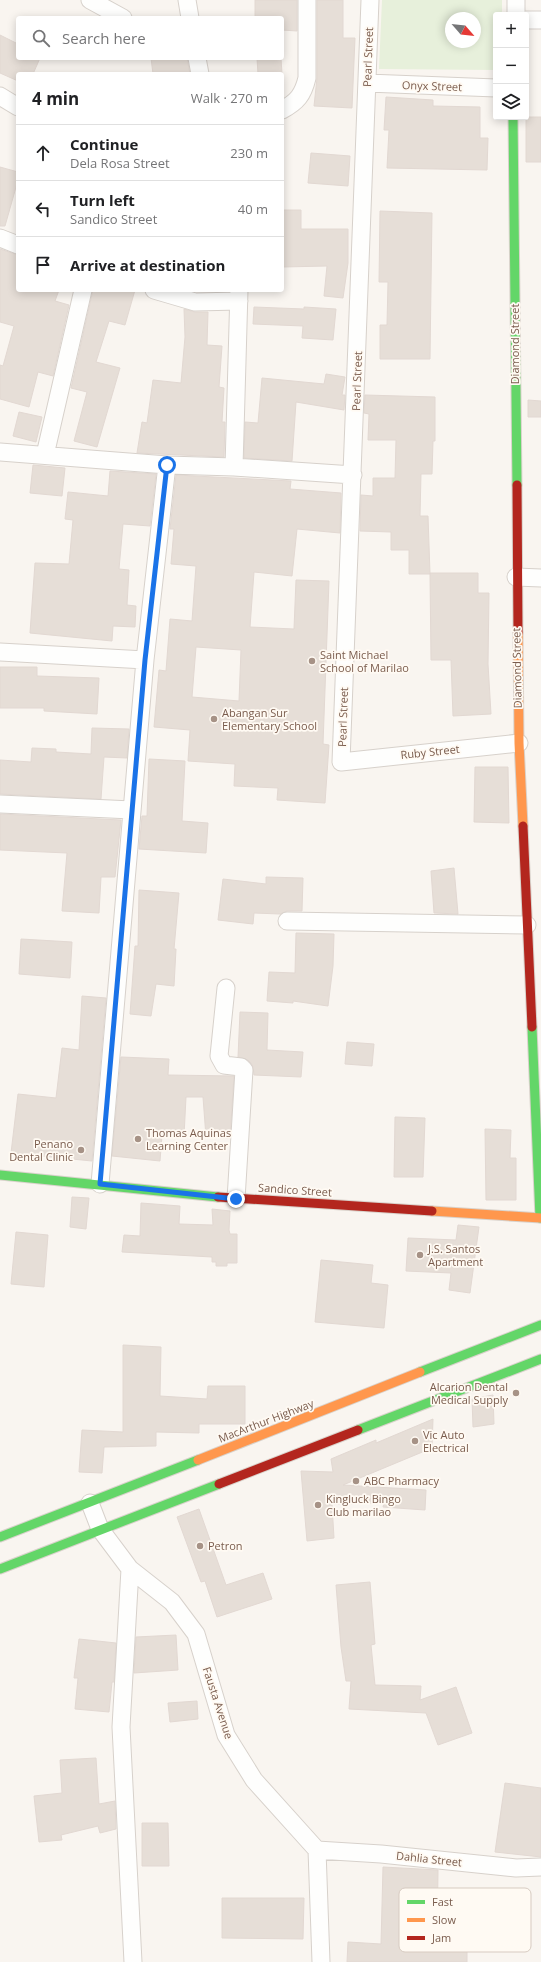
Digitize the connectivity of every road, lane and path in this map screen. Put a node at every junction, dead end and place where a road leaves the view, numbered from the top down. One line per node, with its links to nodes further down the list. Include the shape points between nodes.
1 (90, 0): 7 (street)
2 (187, 0): 8 (street)
3 (308, 0): 17 (street, via 305,89 299,99)
4 (370, 0): 13 (street, Pearl Street)
5 (516, 0): 6 (street)
6 (516, 12)
7 (119, 16)
8 (190, 16)
9 (529, 20): 10 (street)
10 (541, 20)
11 (197, 60): 12 (street)
12 (200, 72)
13 (367, 83): 14 (street, Onyx Street); 28 (street, Pearl Street)
14 (493, 88)
15 (0, 96): 16 (street)
16 (16, 106)
17 (284, 109)
18 (513, 120): 29 (main road, Diamond Street)
19 (0, 238): 20 (street)
20 (16, 244)
21 (83, 292): 25 (street)
22 (161, 292): 23 (street, via 195,302)
23 (239, 295): 27 (street)
24 (0, 452): 25 (street)
25 (45, 455): 26 (street)
26 (167, 465): 27 (street); 32 (street)
27 (234, 467): 28 (street)
28 (353, 475): 34 (street, Pearl Street)
29 (516, 577): 30 (street); 33 (main road, Diamond Street)
30 (541, 578)
31 (0, 652): 32 (street)
32 (145, 660): 36 (street)
33 (518, 743): 34 (street, Ruby Street); 38 (main road, Diamond Street)
34 (341, 762)
35 (0, 804): 36 (street)
36 (132, 810): 41 (street)
37 (287, 921): 38 (street)
38 (527, 925): 43 (main road, Diamond Street)
39 (226, 988): 42 (street, via 220,1061 224,1065 241,1067 244,1070)
40 (0, 1175): 41 (main road, Sandico Street)
41 (100, 1184): 42 (main road, Sandico Street)
42 (236, 1199): 43 (main road, Sandico Street)
43 (541, 1218)
44 (541, 1325): 46 (main road, MacArthur Highway)
45 (541, 1359): 47 (main road)
46 (90, 1503): 47 (street, Fausta Avenue); 48 (main road, MacArthur Highway)
47 (100, 1529): 49 (main road); 50 (street, Fausta Avenue)
48 (0, 1537)
49 (0, 1569)
50 (130, 1569): 51 (street, Fausta Avenue, via 172,1602 196,1634 226,1735 254,1780); 53 (street, via 121,1727)
51 (317, 1850): 52 (street, Dahlia Street, via 516,1868); 54 (street)
52 (541, 1867)
53 (133, 1962)
54 (321, 1962)

